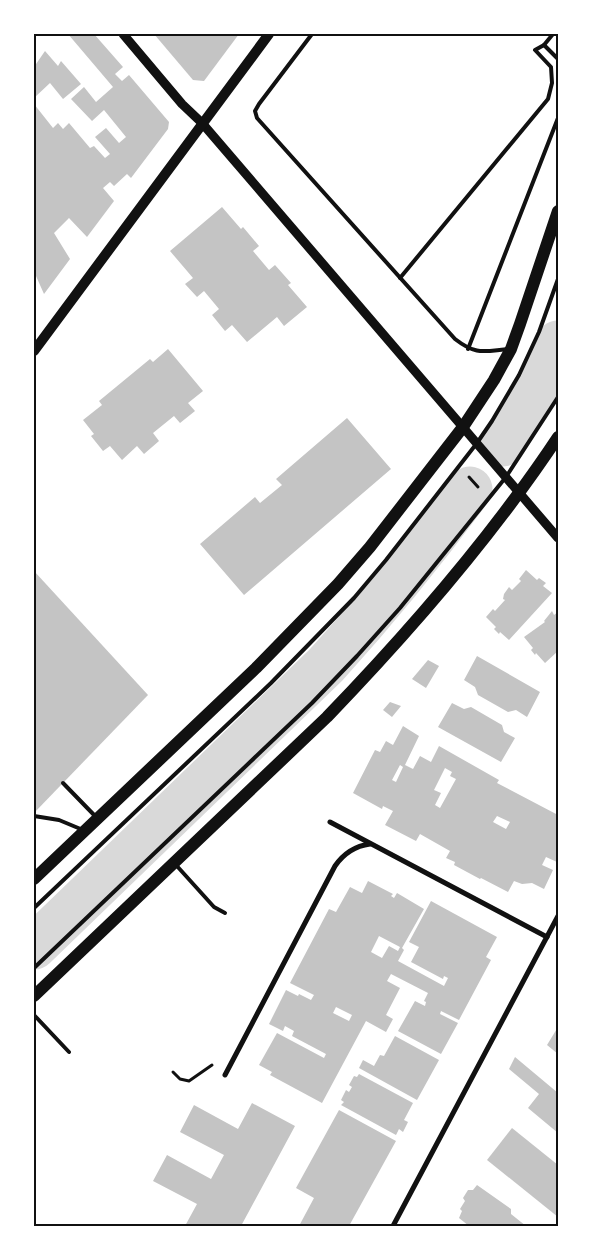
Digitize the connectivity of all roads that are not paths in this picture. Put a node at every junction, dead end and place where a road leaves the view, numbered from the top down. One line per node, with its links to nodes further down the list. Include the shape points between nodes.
1 (123, 34): 8 (street)
2 (269, 34): 8 (main road)
3 (312, 34): 10 (lane, via 259,104 255,111 257,118)
4 (553, 34): 5 (lane)
5 (544, 45): 6 (lane); 10 (lane, via 535,50 551,67 552,83 548,98)
6 (558, 59)
7 (558, 118): 13 (lane)
8 (202, 123): 12 (main road); 16 (street)
9 (558, 211): 14 (main road)
10 (400, 278): 13 (lane)
11 (558, 279): 18 (lane, via 519,375)
12 (35, 346)
13 (468, 349): 14 (lane, via 482,352)
14 (511, 349): 16 (main road)
15 (558, 397): 19 (lane)
16 (463, 427): 18 (street); 24 (main road, via 338,584 256,668)
17 (558, 437): 20 (main road)
18 (477, 443): 19 (street); 30 (lane, via 354,598 264,689)
19 (506, 477): 20 (street); 34 (lane, via 400,608 312,703)
20 (520, 493): 21 (street); 28 (main road, via 452,579 372,670 327,718)
21 (558, 538)
22 (63, 783): 24 (lane)
23 (34, 816): 26 (lane, via 59,820)
24 (98, 818): 26 (main road)
25 (330, 822): 27 (street)
26 (85, 830): 29 (main road)
27 (370, 844): 33 (street); 38 (street, via 346,853 335,866)
28 (174, 864): 31 (lane, via 214,907); 35 (main road)
29 (34, 879)
30 (34, 908)
31 (225, 913)
32 (558, 916): 33 (street)
33 (547, 937): 39 (street)
34 (34, 968)
35 (34, 996)
36 (34, 1015): 37 (lane)
37 (69, 1052)
38 (225, 1075)
39 (393, 1226)

